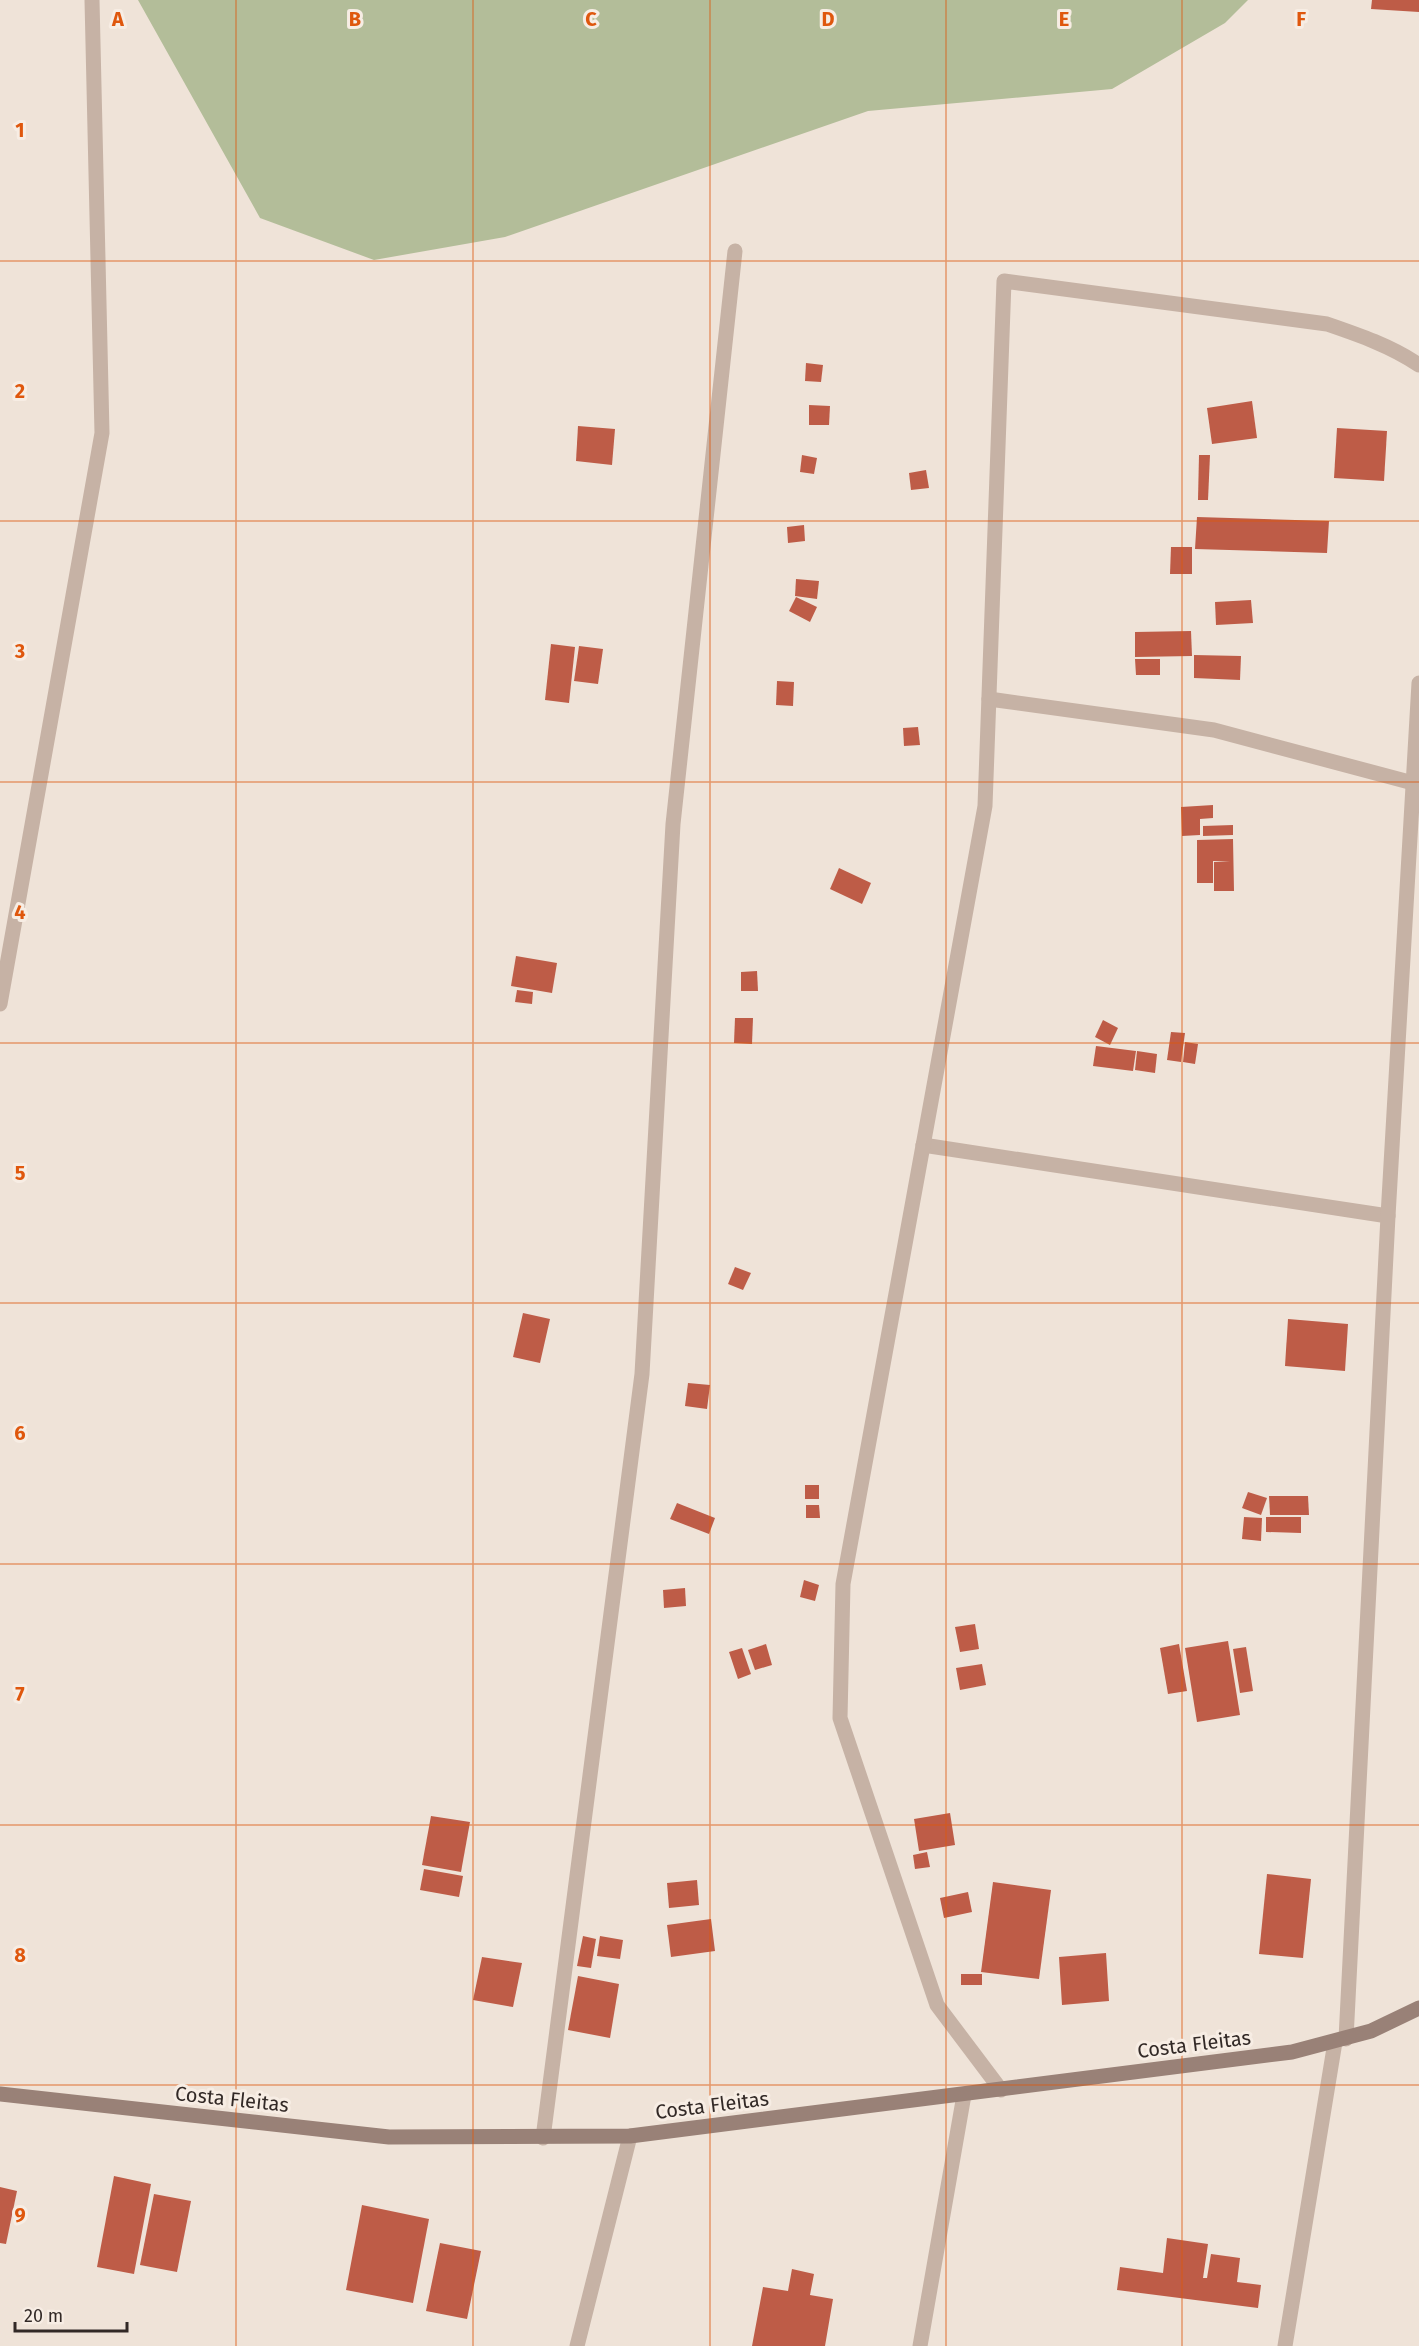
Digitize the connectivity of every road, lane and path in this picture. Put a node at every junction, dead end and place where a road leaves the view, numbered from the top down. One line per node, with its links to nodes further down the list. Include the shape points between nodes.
1 (92, 0): 8 (street, via 102,433)
2 (735, 251): 17 (street, via 673,824 642,1374)
3 (1419, 365): 5 (street, via 1404,354 1327,324 1004,281)
4 (1419, 683): 6 (street)
5 (989, 699): 6 (street, via 1214,730); 9 (street, via 985,806)
6 (1413, 783): 7 (street)
7 (1412, 916): 10 (street)
8 (0, 1004)
9 (923, 1145): 10 (street); 13 (street, via 843,1584 840,1718 937,2005)
10 (1388, 1216): 12 (street)
11 (1419, 2008): 12 (main road, Costa Fleitas, via 1371,2031)
12 (1341, 2040): 13 (main road, Costa Fleitas, via 1292,2052); 20 (street)
13 (1001, 2090): 15 (main road, Costa Fleitas)
14 (0, 2094): 17 (main road, Costa Fleitas, via 389,2137)
15 (964, 2095): 16 (main road, Costa Fleitas); 19 (street)
16 (630, 2136): 17 (main road, Costa Fleitas); 18 (street)
17 (543, 2138)
18 (577, 2346)
19 (920, 2346)
20 (1285, 2346)

